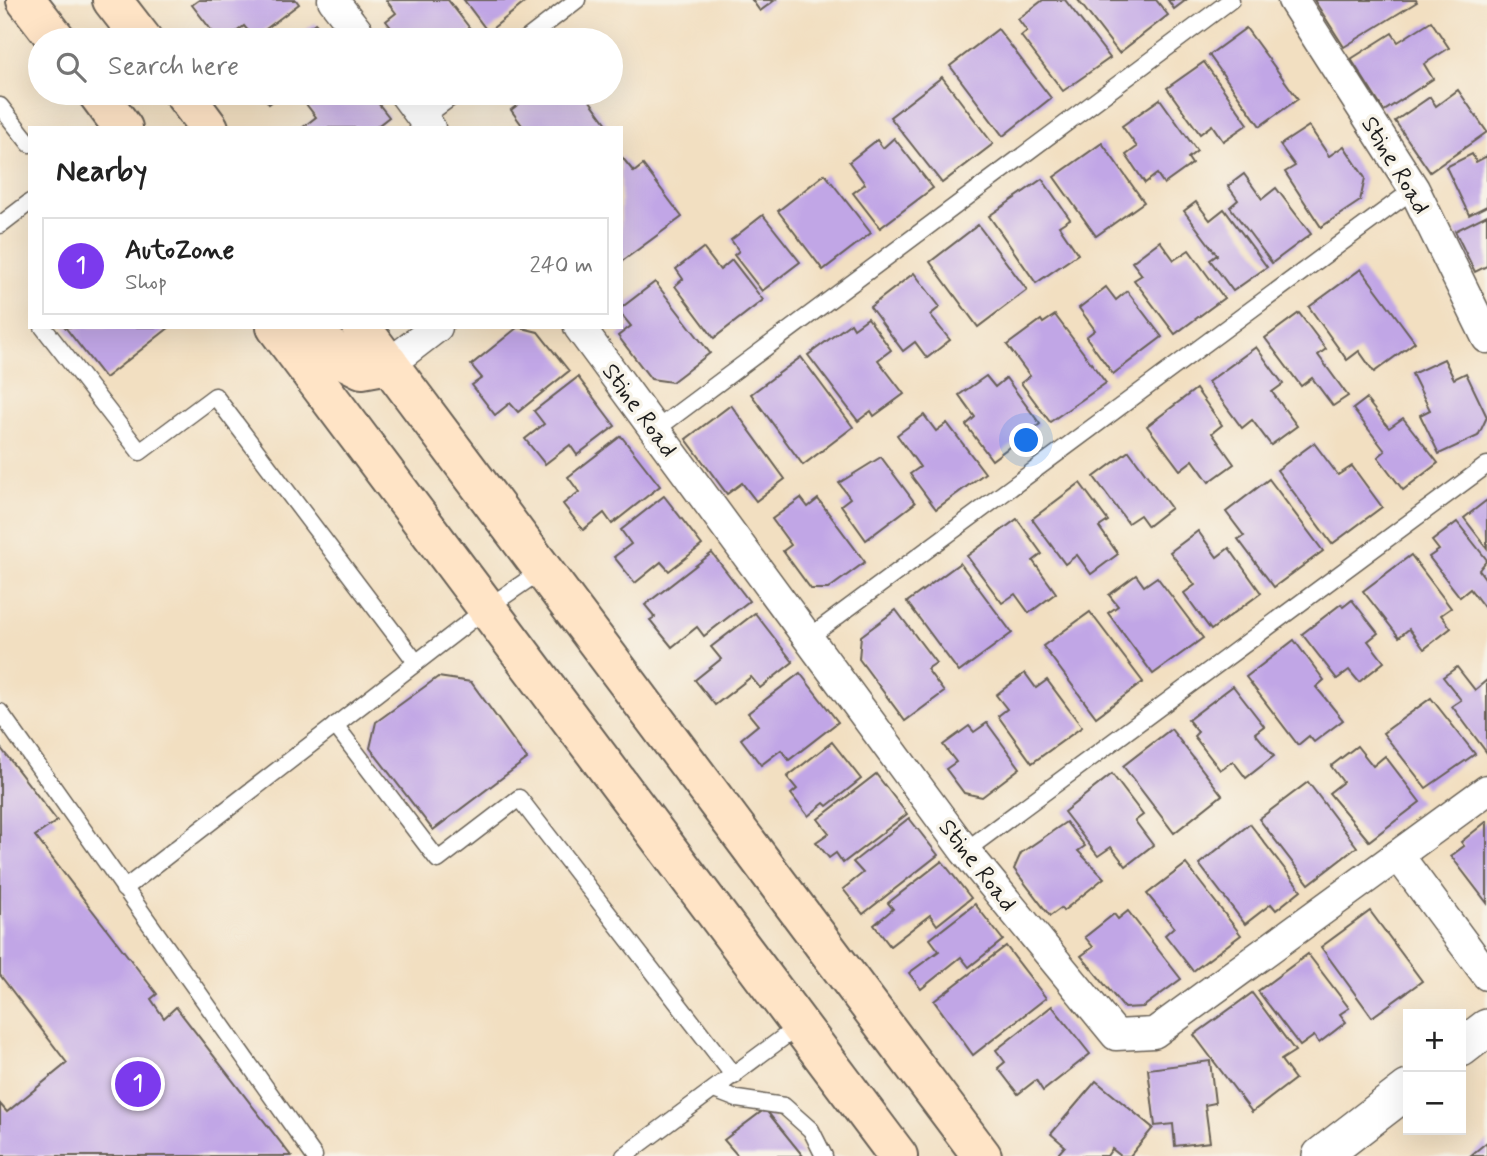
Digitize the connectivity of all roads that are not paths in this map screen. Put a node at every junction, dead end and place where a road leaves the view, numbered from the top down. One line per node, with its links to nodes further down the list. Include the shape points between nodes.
1 (26, 0): 7 (main road)
2 (112, 0): 8 (main road)
3 (333, 0): 9 (street)
4 (578, 0): 10 (lane)
5 (1231, 0): 31 (lane)
6 (1293, 0): 20 (street, Stine Road)
7 (48, 28)
8 (134, 28)
9 (355, 28)
10 (541, 28)
11 (106, 105): 17 (main road)
12 (192, 105): 18 (main road)
13 (413, 105): 16 (street)
14 (445, 105): 16 (lane)
15 (0, 106): 19 (lane)
16 (427, 123)
17 (122, 126)
18 (208, 126)
19 (28, 141)
20 (1414, 188): 29 (street, Stine Road); 35 (lane)
21 (28, 204): 22 (lane)
22 (0, 225)
23 (45, 329): 36 (lane, via 140,452 215,396)
24 (278, 329): 34 (main road)
25 (311, 329): 30 (main road, via 342,359 362,369)
26 (363, 329): 30 (main road)
27 (434, 329): 30 (street)
28 (580, 329): 31 (street, Stine Road)
29 (1487, 338)
30 (389, 364): 33 (main road)
31 (654, 431): 35 (street, Stine Road)
32 (1487, 465): 40 (lane)
33 (543, 569): 34 (lane); 54 (main road)
34 (487, 608): 36 (lane); 44 (main road)
35 (807, 638): 40 (street, Stine Road)
36 (416, 662): 38 (lane)
37 (0, 712): 42 (lane)
38 (335, 725): 42 (lane); 47 (lane, via 438,860 519,798)
39 (1487, 790): 41 (street, Stine Road)
40 (965, 851): 41 (street, Stine Road, via 1116,1035 1154,1033)
41 (1398, 855): 43 (street)
42 (124, 889): 51 (lane)
43 (1487, 975)
44 (800, 1025): 47 (lane); 53 (main road)
45 (1487, 1028): 46 (street)
46 (1466, 1044)
47 (734, 1076): 48 (lane)
48 (714, 1090): 50 (lane); 52 (lane, via 737,1099 784,1106 811,1130)
49 (1403, 1093): 55 (street)
50 (632, 1154)
51 (314, 1156)
52 (824, 1156)
53 (898, 1156)
54 (982, 1156)
55 (1321, 1156)

